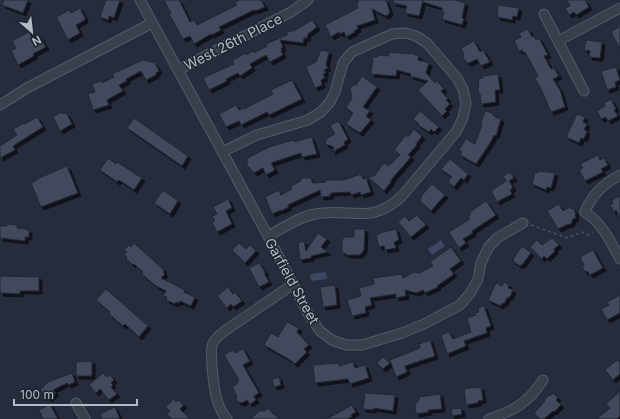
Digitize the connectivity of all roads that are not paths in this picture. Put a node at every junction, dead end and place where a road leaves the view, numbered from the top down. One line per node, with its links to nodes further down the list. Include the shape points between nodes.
1 (140, 0): 5 (street, Garfield Street)
2 (308, 0): 7 (street, West 26th Place, via 291,12)
3 (620, 8): 6 (street)
4 (544, 14): 6 (street)
5 (152, 22): 7 (street, Garfield Street); 9 (street)
6 (558, 41): 8 (street)
7 (178, 70): 10 (street, Garfield Street)
8 (584, 91)
9 (0, 104)
10 (222, 152): 13 (street, Garfield Street); 13 (street, via 257,135 308,120 321,112 330,102 343,63 352,52 392,34 405,33 427,43 457,78 466,103 464,118 456,132 393,205 382,211 366,214 307,215)
11 (620, 175): 14 (street, via 590,201 585,212 602,227)
12 (523, 223): 15 (street, Garfield Street, via 497,238 488,248 472,292 460,305 402,333 362,345 346,345 332,340 320,331)
13 (268, 236): 15 (street, Garfield Street)
14 (620, 258)
15 (292, 285): 19 (street, via 226,330 212,344 216,396)
16 (544, 380): 20 (street, via 522,404)
17 (76, 403): 18 (street)
18 (85, 419)
19 (227, 419)
20 (489, 419)

